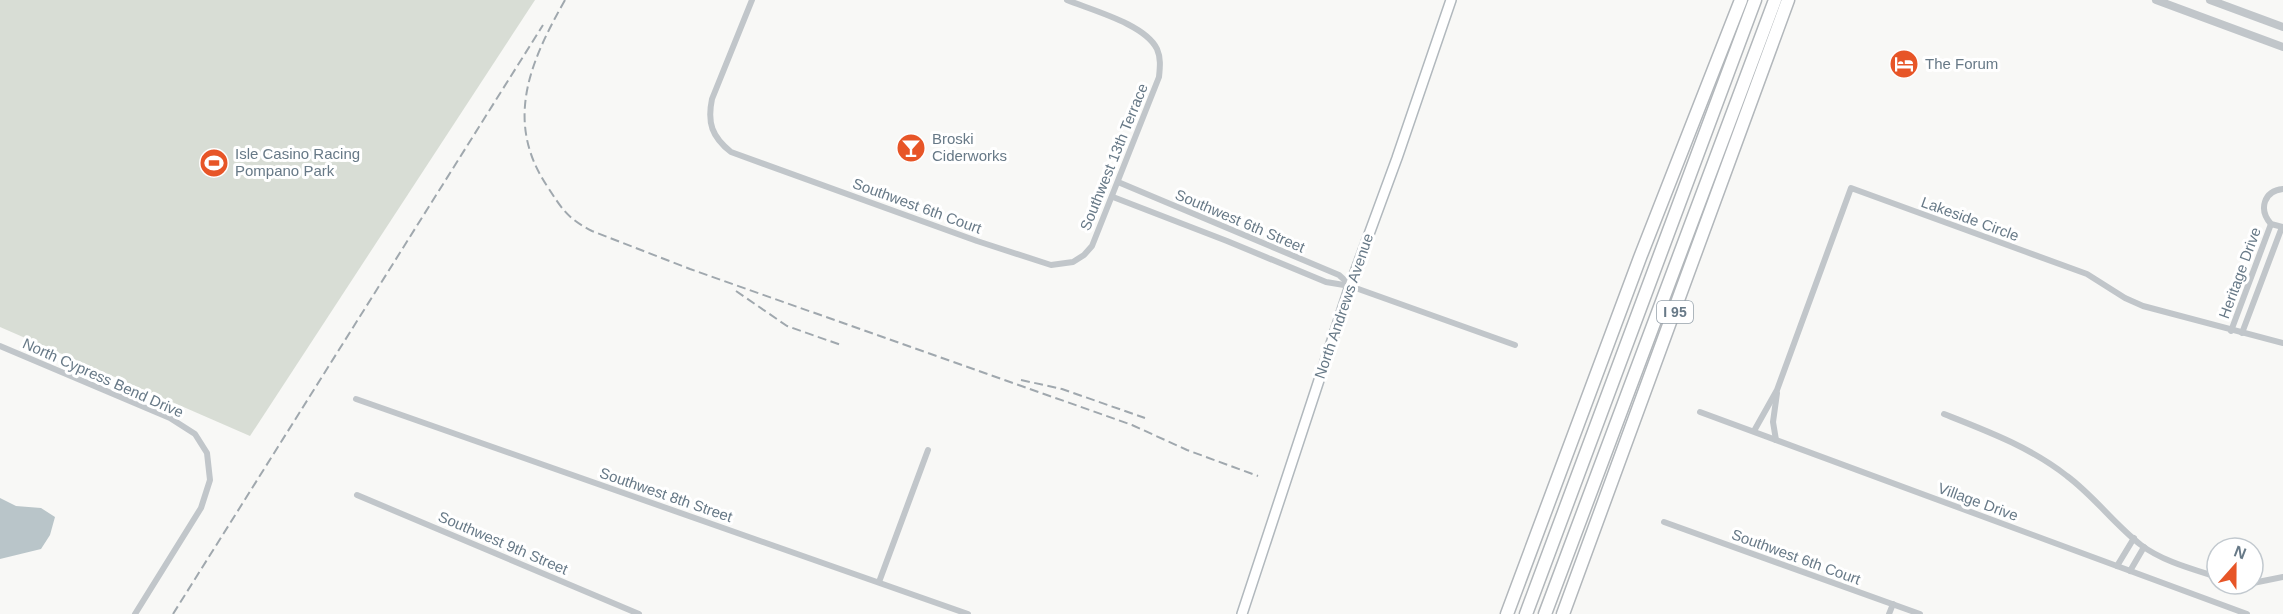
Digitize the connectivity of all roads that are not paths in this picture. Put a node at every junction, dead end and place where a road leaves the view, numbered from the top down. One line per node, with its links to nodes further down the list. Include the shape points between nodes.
1 (752, 0): 17 (street, Southwest 6th Court, via 709,111 715,135 731,152 1051,265 1073,262)
2 (1067, 0): 12 (street, Southwest 13th Terrace, via 1143,32 1157,49 1159,77)
3 (1451, 0): 18 (main road, North Andrews Avenue)
4 (1741, 0): 33 (highway)
5 (1755, 0): 25 (highway)
6 (1774, 0): 50 (highway)
7 (1788, 0): 51 (highway, I 95)
8 (2210, 0): 10 (street)
9 (2162, 1): 11 (street)
10 (2283, 27)
11 (2283, 47)
12 (1118, 182): 14 (street, Southwest 13th Terrace); 18 (street, Southwest 6th Street, via 1339,275)
13 (2283, 189): 15 (street, Heritage Drive, via 2274,190 2265,200 2264,213)
14 (1113, 197): 17 (street, Southwest 13th Terrace); 18 (street, Southwest 6th Street, via 1326,282)
15 (2271, 224): 16 (street, Heritage Drive); 19 (street, Heritage Drive)
16 (2282, 227): 20 (street, Heritage Drive)
17 (1092, 246)
18 (1350, 286): 22 (street, Southwest 6th Street); 47 (main road, North Andrews Avenue)
19 (2231, 331): 20 (street, Lakeside Circle); 24 (street, Lakeside Circle, via 2135,303 2086,274 1851,188)
20 (2242, 333): 21 (street, Lakeside Circle)
21 (2283, 343)
22 (1515, 345)
23 (0, 346): 44 (street, North Cypress Bend Drive, via 170,418 195,434 207,453 210,480 201,508)
24 (1777, 390): 29 (street, Lakeside Circle); 30 (street, Lakeside Circle, via 1773,422)
25 (1608, 394): 33 (highway); 49 (highway)
26 (356, 399): 42 (street, Southwest 8th Street)
27 (1700, 412): 29 (street, Village Drive)
28 (1944, 414): 35 (street, via 2043,459 2076,483)
29 (1754, 431): 30 (street, Village Drive)
30 (1776, 440): 37 (street, Village Drive)
31 (928, 450): 42 (street)
32 (357, 495): 45 (street, Southwest 9th Street)
33 (1548, 505): 48 (highway)
34 (1664, 522): 43 (street, Southwest 6th Court)
35 (2134, 538): 36 (street); 37 (street)
36 (2144, 547): 38 (street); 39 (street)
37 (2117, 566): 38 (street, Village Drive)
38 (2130, 571): 54 (street, Village Drive)
39 (2205, 573)
40 (2283, 577): 41 (street)
41 (2265, 581)
42 (879, 582): 46 (street, Southwest 8th Street)
43 (1893, 604): 52 (street); 53 (street, Southwest 6th Court)
44 (135, 614)
45 (639, 614)
46 (968, 614)
47 (1242, 614)
48 (1507, 614)
49 (1526, 614)
50 (1545, 614)
51 (1563, 614)
52 (1889, 614)
53 (1920, 614)
54 (2247, 614)

